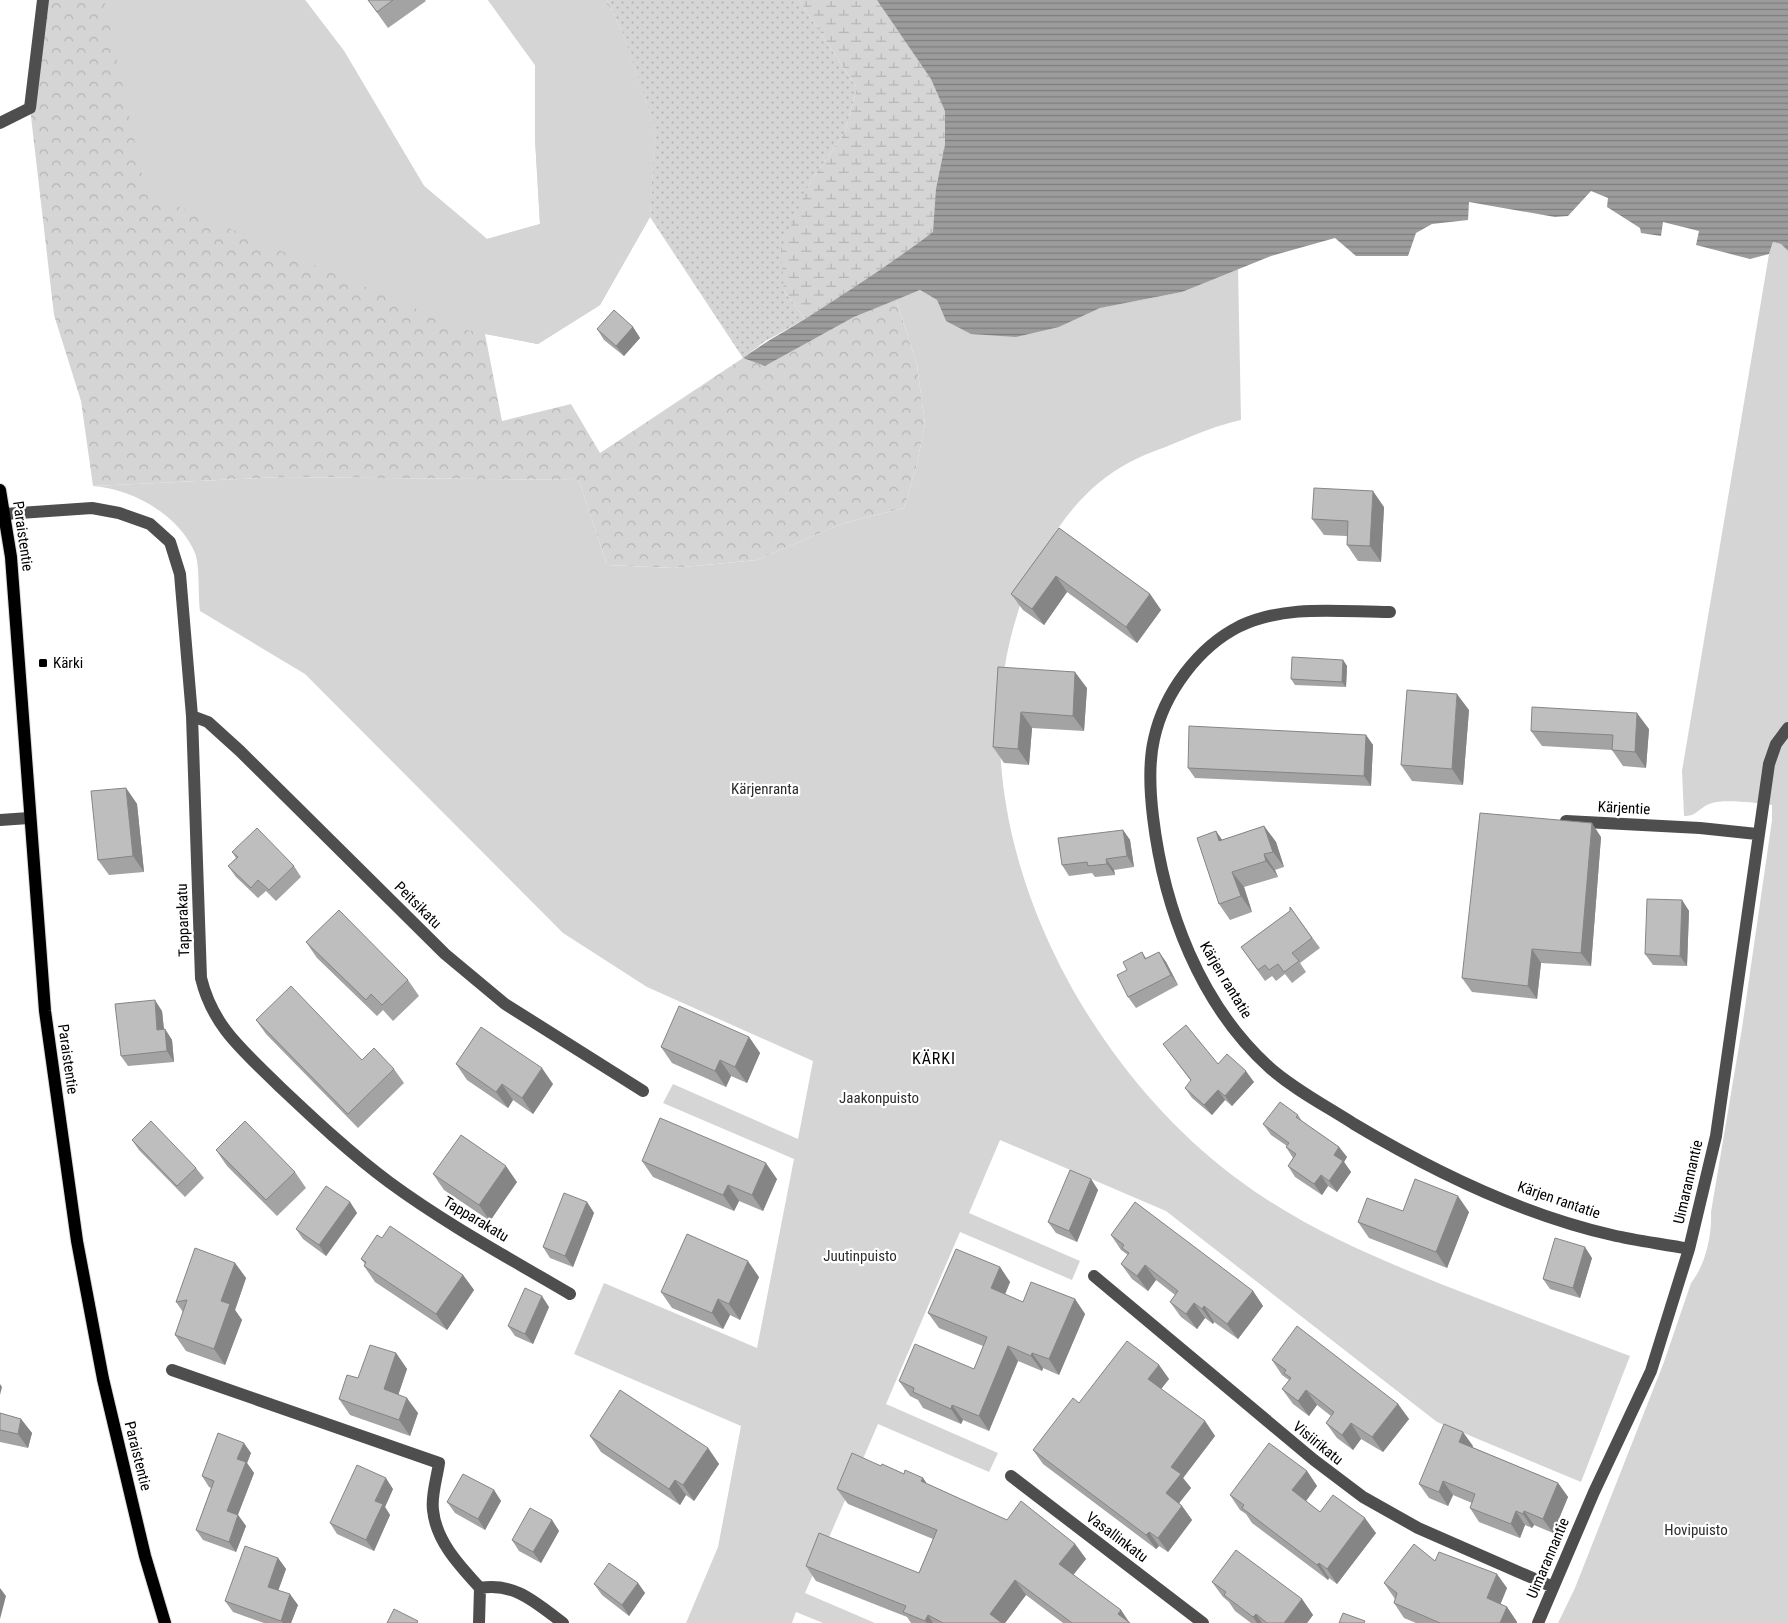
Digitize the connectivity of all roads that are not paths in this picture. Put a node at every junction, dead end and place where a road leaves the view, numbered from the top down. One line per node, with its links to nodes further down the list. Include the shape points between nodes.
1 (43, 0): 2 (street, via 30,108)
2 (0, 123)
3 (0, 490): 4 (main road, Paraistentie)
4 (5, 514): 6 (street, Tapparakatu, via 92,508 150,524 170,542 180,574); 8 (main road, Paraistentie, via 11,557)
5 (1390, 612): 13 (street, Kärjen rantatie, via 1294,611 1269,615 1218,639 1184,674 1160,718 1153,740 1150,794 1163,876 1186,946 1219,1007 1270,1068 1296,1088 1395,1148 1556,1219 1611,1235)
6 (192, 716): 12 (street, Peitsikatu, via 208,722 234,745 472,977 505,1004); 15 (street, Tapparakatu, via 201,978 207,1002 222,1028 320,1125 390,1182 450,1224)
7 (1788, 728): 11 (street, Uimarannantie, via 1776,744 1768,764)
8 (29, 818): 9 (street); 20 (main road, Paraistentie, via 44,1010 77,1241 105,1389 145,1556)
9 (0, 820)
10 (1555, 821): 11 (street, Kärjentie)
11 (1757, 834): 13 (street, Uimarannantie, via 1716,1136)
12 (643, 1091)
13 (1689, 1249): 18 (street, Uimarannantie, via 1651,1371)
14 (1094, 1276): 18 (street, Visiirikatu, via 1362,1497 1418,1528)
15 (570, 1294)
16 (172, 1370): 19 (street, via 439,1464 432,1508 438,1532 452,1556)
17 (1011, 1476): 23 (street, Vasallinkatu)
18 (1553, 1587): 24 (street, Uimarannantie)
19 (480, 1588): 21 (street); 22 (street, via 497,1585 517,1592)
20 (165, 1623)
21 (479, 1623)
22 (563, 1623)
23 (1203, 1623)
24 (1538, 1623)

